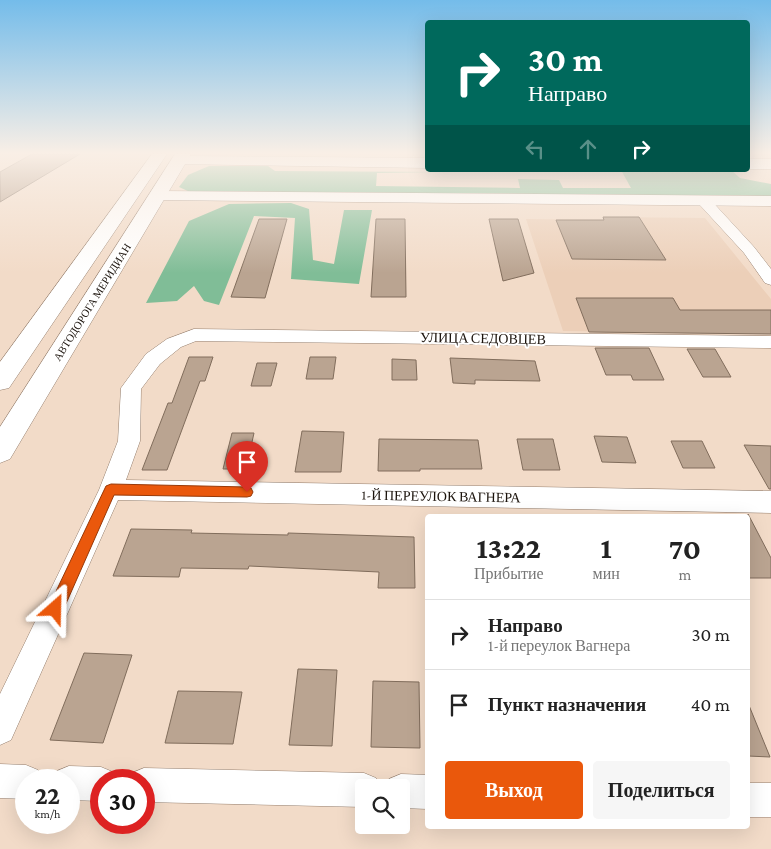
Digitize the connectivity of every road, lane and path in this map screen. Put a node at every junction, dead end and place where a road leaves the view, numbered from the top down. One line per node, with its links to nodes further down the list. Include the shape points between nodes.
1 (130, 195): 2 (street); 7 (street, АВТОДОРОГА МЕРИДИАН)
2 (158, 196): 3 (street); 8 (street, АВТОДОРОГА МЕРИДИАН)
3 (703, 200): 4 (street); 5 (street, via 749,250)
4 (771, 201)
5 (771, 280)
6 (771, 342): 9 (street, УЛИЦА СЕДОВЦЕВ, via 194,335 153,359 132,388 129,441)
7 (0, 381)
8 (0, 451)
9 (111, 490): 10 (street, 1-Й ПЕРЕУЛОК ВАГНЕРА); 11 (street)
10 (771, 502)
11 (0, 729)
12 (0, 782): 13 (street)
13 (15, 782)
14 (155, 785): 15 (street)
15 (355, 790)
16 (410, 791): 17 (street)
17 (425, 792)
18 (750, 800): 19 (street)
19 (771, 800)

